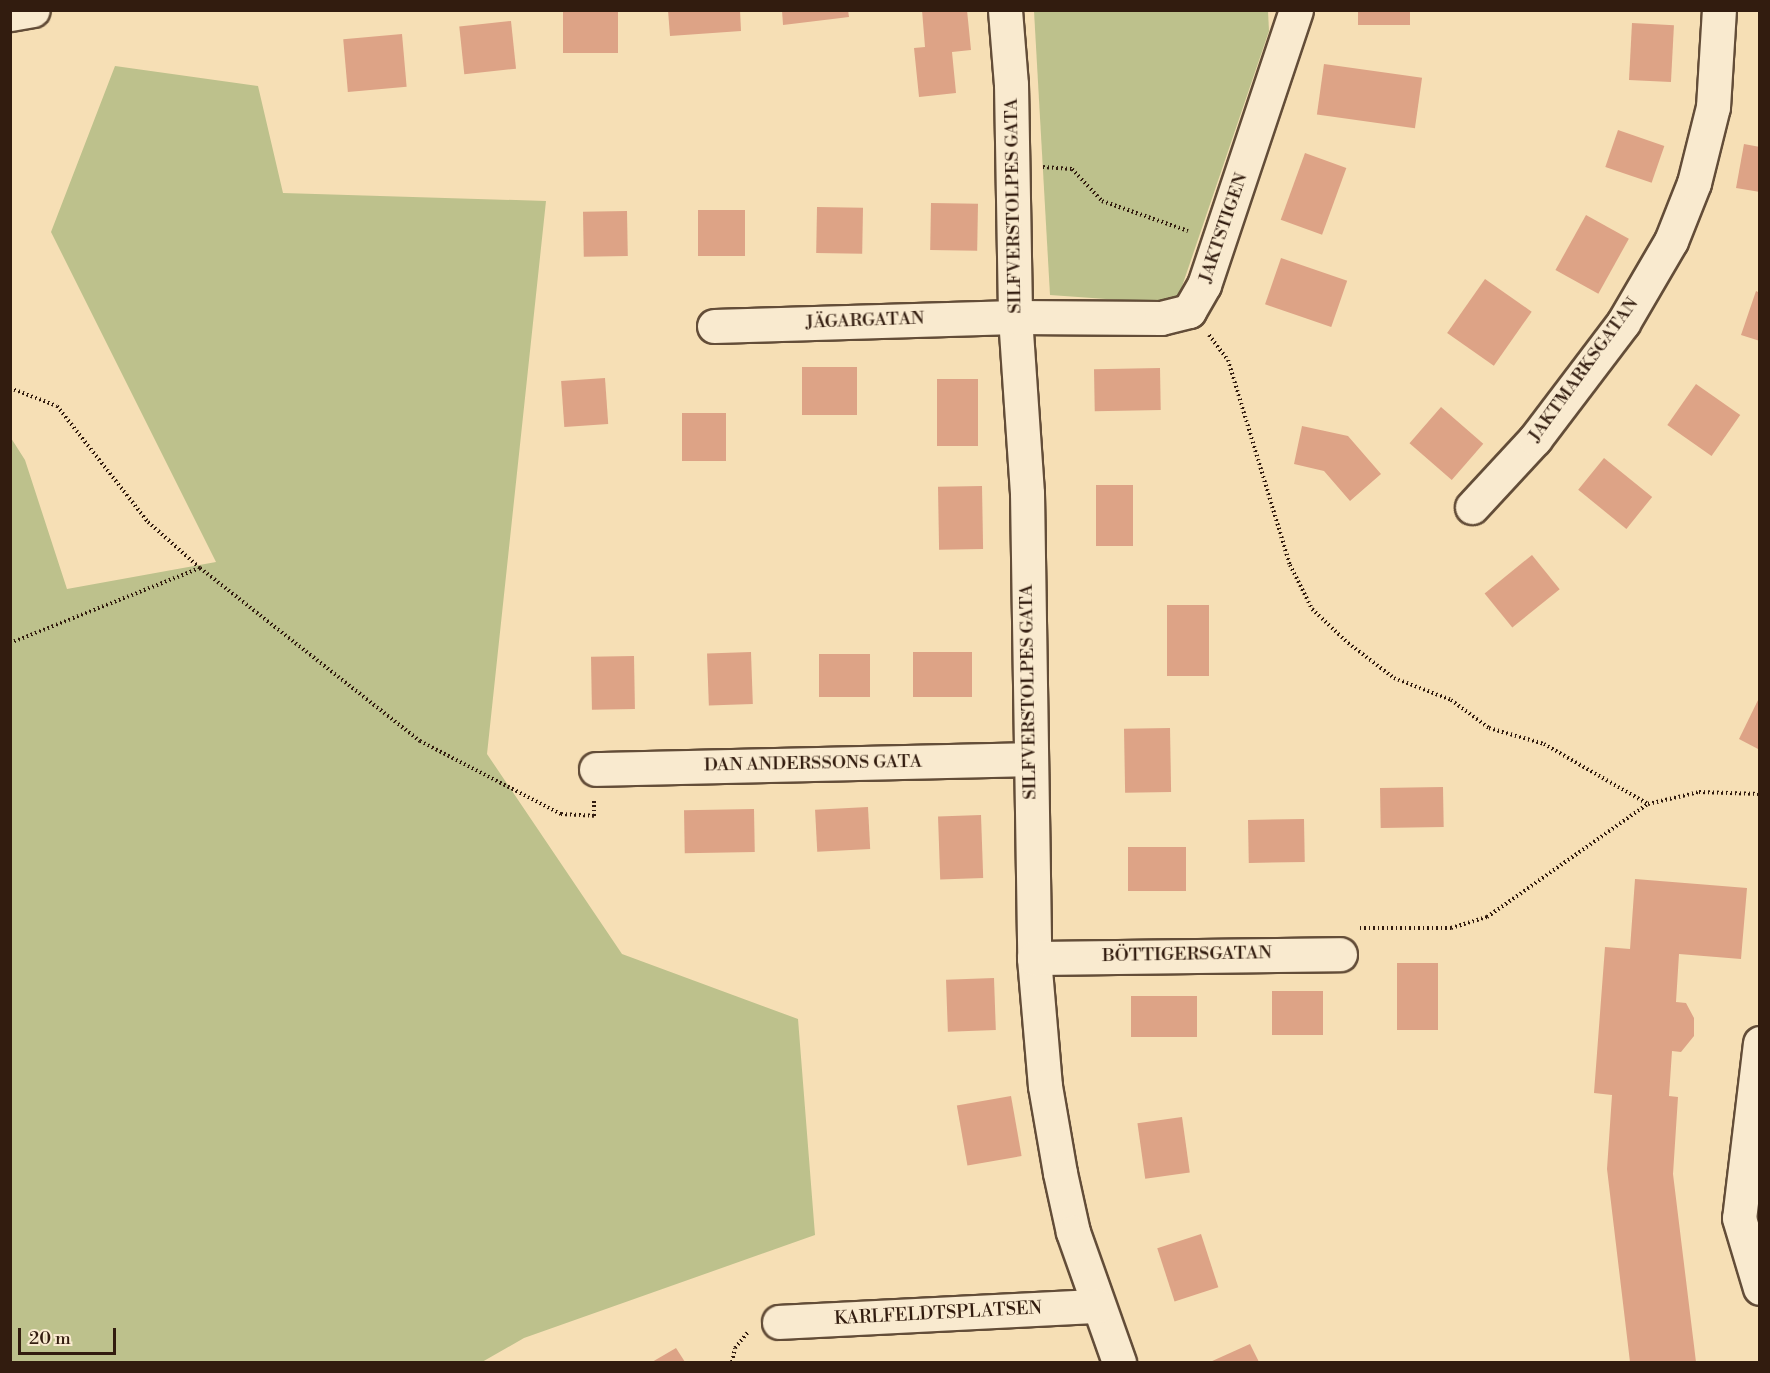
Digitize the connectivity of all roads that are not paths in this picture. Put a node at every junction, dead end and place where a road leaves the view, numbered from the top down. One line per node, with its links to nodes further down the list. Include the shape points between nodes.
1 (33, 10): 5 (street)
2 (1005, 10): 6 (street, SILFVERSTOLPES GATA)
3 (1296, 10): 6 (street, JAKTSTIGEN, via 1204,285 1189,311 1161,318)
4 (1719, 10): 8 (street, JAKTMARKSGATAN, via 1713,106 1694,183 1671,241 1616,332 1535,439)
5 (10, 14)
6 (1016, 317): 7 (street, JÄGARGATAN); 9 (street, SILFVERSTOLPES GATA, via 1027,493)
7 (714, 326)
8 (1472, 507)
9 (1030, 759): 10 (street, DAN ANDERSSONS GATA); 12 (street, SILFVERSTOLPES GATA)
10 (596, 769)
11 (1349, 941): 12 (street, BÖTTIGERSGATAN)
12 (1034, 958): 15 (street, SILFVERSTOLPES GATA, via 1045,1086 1060,1173 1073,1232)
13 (1760, 1043): 14 (street, via 1740,1218)
14 (1760, 1288)
15 (1098, 1306): 16 (street, KARLFELDTSPLATSEN); 17 (street, SILFVERSTOLPES GATA)
16 (779, 1322)
17 (1119, 1362)

